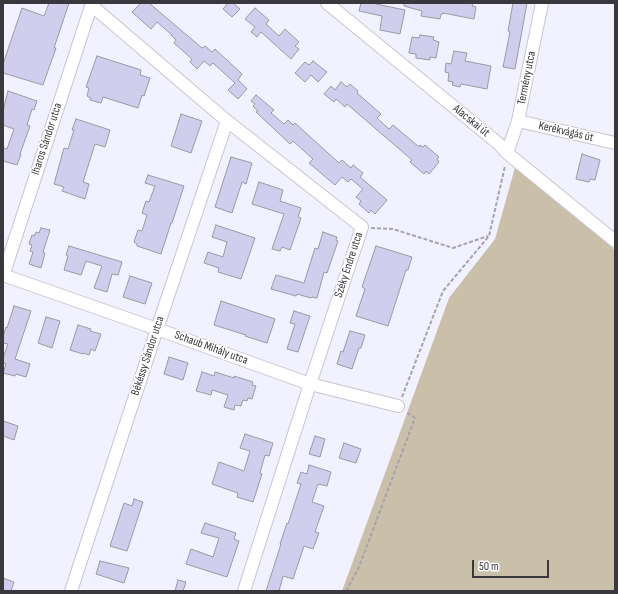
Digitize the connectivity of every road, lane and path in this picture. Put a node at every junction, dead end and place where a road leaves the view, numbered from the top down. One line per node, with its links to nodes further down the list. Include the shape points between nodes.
1 (327, 3): 7 (street, Alacskai út)
2 (542, 3): 5 (street, Termény utca)
3 (92, 4): 4 (street, Széky Endre utca); 11 (street, Iharos Sándor utca)
4 (227, 121): 8 (street, Széky Endre utca); 12 (street, Békéssy Sándor utca)
5 (518, 121): 6 (street, Kerékvágás út); 7 (street, Termény utca)
6 (615, 143)
7 (507, 153): 9 (path); 10 (street, Alacskai út)
8 (362, 227): 9 (path, via 393,230 452,248); 13 (street, Széky Endre utca)
9 (489, 236): 14 (path, via 443,291)
10 (615, 241)
11 (3, 275): 12 (street, Schaub Mihály utca)
12 (157, 329): 13 (street, Schaub Mihály utca); 15 (street, Békéssy Sándor utca)
13 (310, 384): 14 (street, Schaub Mihály utca); 16 (street, Széky Endre utca)
14 (398, 406): 17 (path, via 415,418 366,550)
15 (71, 591)
16 (244, 591)
17 (346, 591)

